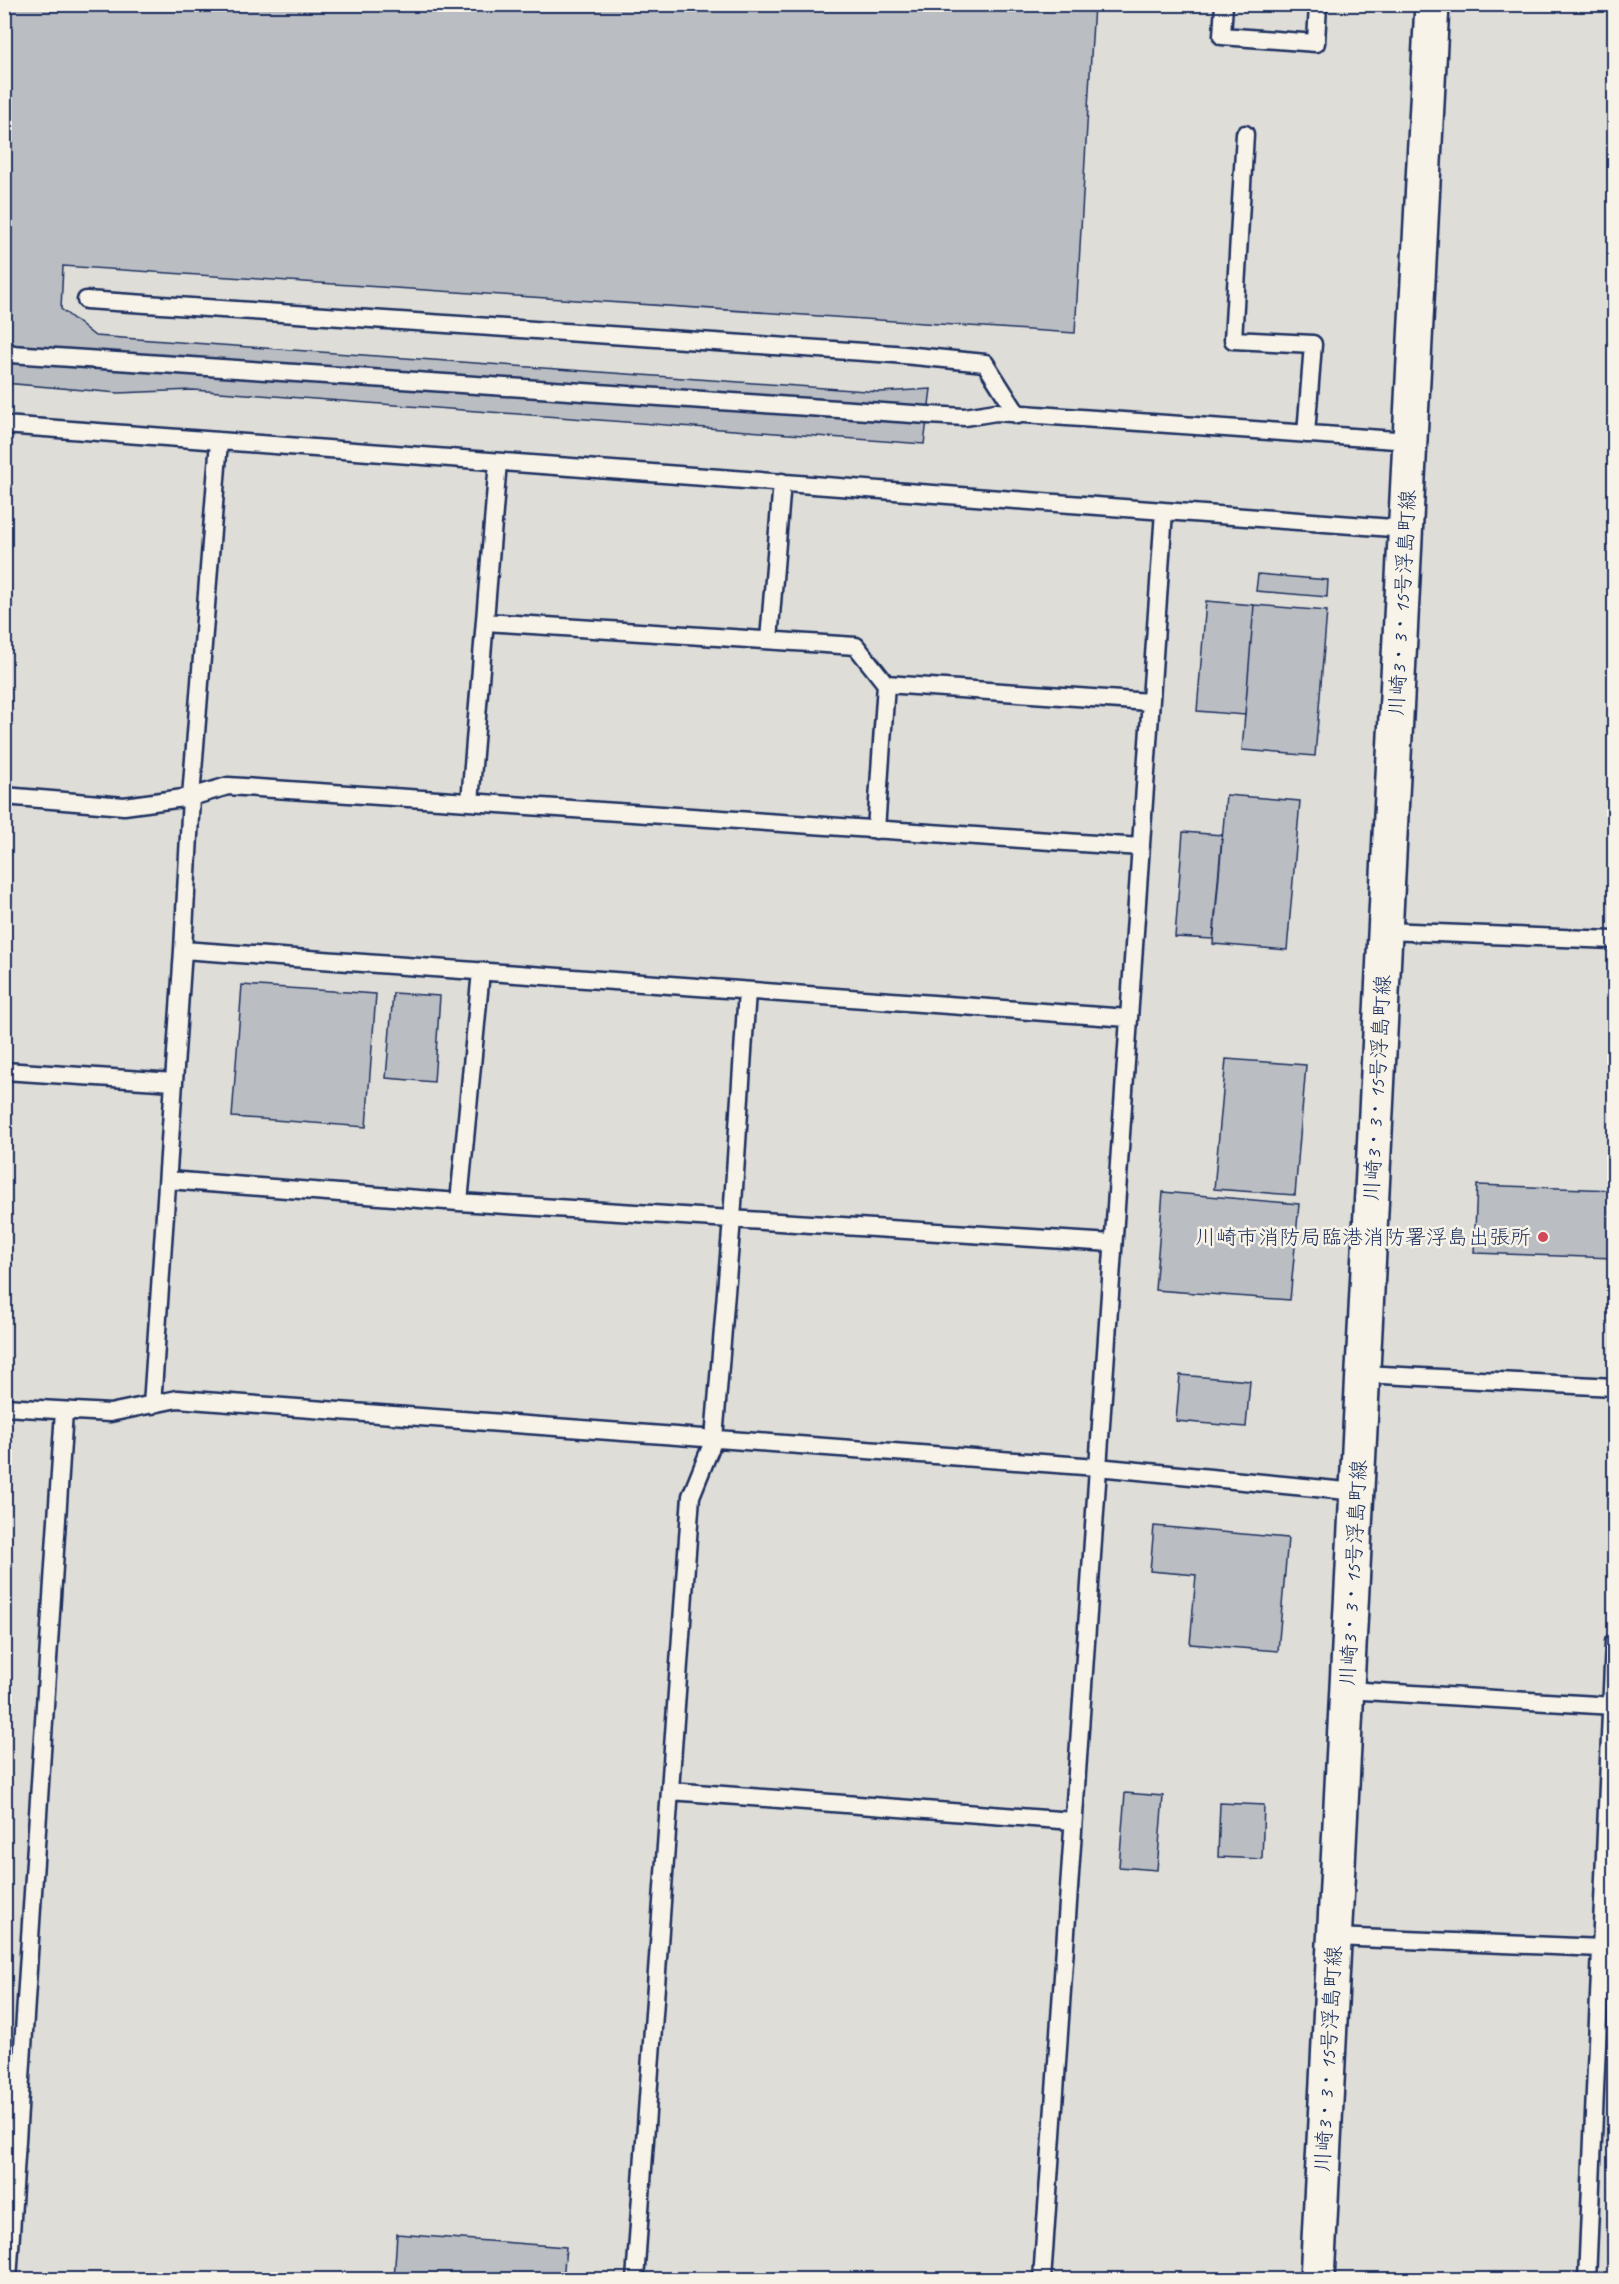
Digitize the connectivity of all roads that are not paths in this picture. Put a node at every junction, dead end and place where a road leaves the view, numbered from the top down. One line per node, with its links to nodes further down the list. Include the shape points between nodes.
1 (1224, 4): 2 (lane, via 1222,36 1316,43)
2 (1318, 4)
3 (1432, 4): 11 (street, 川崎3・3・15号浮島町線)
4 (1245, 134): 9 (lane, via 1233,340 1313,344)
5 (86, 300): 7 (lane, via 985,363)
6 (4, 348): 7 (lane, via 23,355 904,414)
7 (1018, 414): 9 (lane)
8 (4, 425): 10 (lane)
9 (1306, 434): 11 (lane)
10 (219, 441): 12 (lane); 21 (lane)
11 (1410, 441): 15 (street, 川崎3・3・15号浮島町線)
12 (498, 462): 13 (lane); 16 (lane)
13 (782, 483): 14 (lane); 17 (lane)
14 (1164, 511): 15 (lane); 19 (lane)
15 (1406, 529): 25 (street, 川崎3・3・15号浮島町線)
16 (485, 622): 17 (lane); 22 (lane)
17 (769, 640): 18 (lane, via 856,646)
18 (886, 684): 19 (lane); 23 (lane)
19 (1150, 702): 24 (lane)
20 (4, 796): 21 (lane, via 124,806)
21 (191, 797): 22 (lane, via 228,786); 27 (lane)
22 (470, 802): 23 (lane)
23 (876, 830): 24 (lane)
24 (1141, 847): 30 (lane)
25 (1385, 931): 26 (lane); 37 (street, 川崎3・3・15号浮島町線)
26 (1614, 940)
27 (183, 950): 28 (lane); 32 (lane)
28 (481, 971): 29 (lane); 34 (lane)
29 (747, 990): 30 (lane); 35 (lane)
30 (1128, 1018): 36 (lane)
31 (4, 1071): 32 (lane)
32 (174, 1082): 33 (lane)
33 (168, 1180): 34 (lane); 39 (lane)
34 (459, 1202): 35 (lane)
35 (732, 1219): 36 (lane); 42 (lane)
36 (1112, 1242): 43 (lane)
37 (1363, 1374): 38 (lane); 44 (street, 川崎3・3・15号浮島町線)
38 (1614, 1387)
39 (152, 1405): 41 (lane, via 110,1413); 42 (lane, via 177,1399)
40 (4, 1407): 41 (lane)
41 (64, 1410): 52 (lane)
42 (714, 1439): 43 (lane); 48 (lane, via 691,1496)
43 (1097, 1467): 44 (lane); 49 (lane)
44 (1357, 1491): 46 (street, 川崎3・3・15号浮島町線)
45 (1614, 1642): 47 (lane)
46 (1347, 1690): 47 (lane); 50 (street, 川崎3・3・15号浮島町線)
47 (1613, 1706): 51 (lane)
48 (670, 1791): 49 (lane); 53 (lane)
49 (1073, 1821): 54 (lane)
50 (1334, 1937): 51 (lane); 55 (street, 川崎3・3・15号浮島町線)
51 (1602, 1948): 56 (lane)
52 (8, 2280)
53 (635, 2280)
54 (1042, 2280)
55 (1317, 2280)
56 (1587, 2280)

